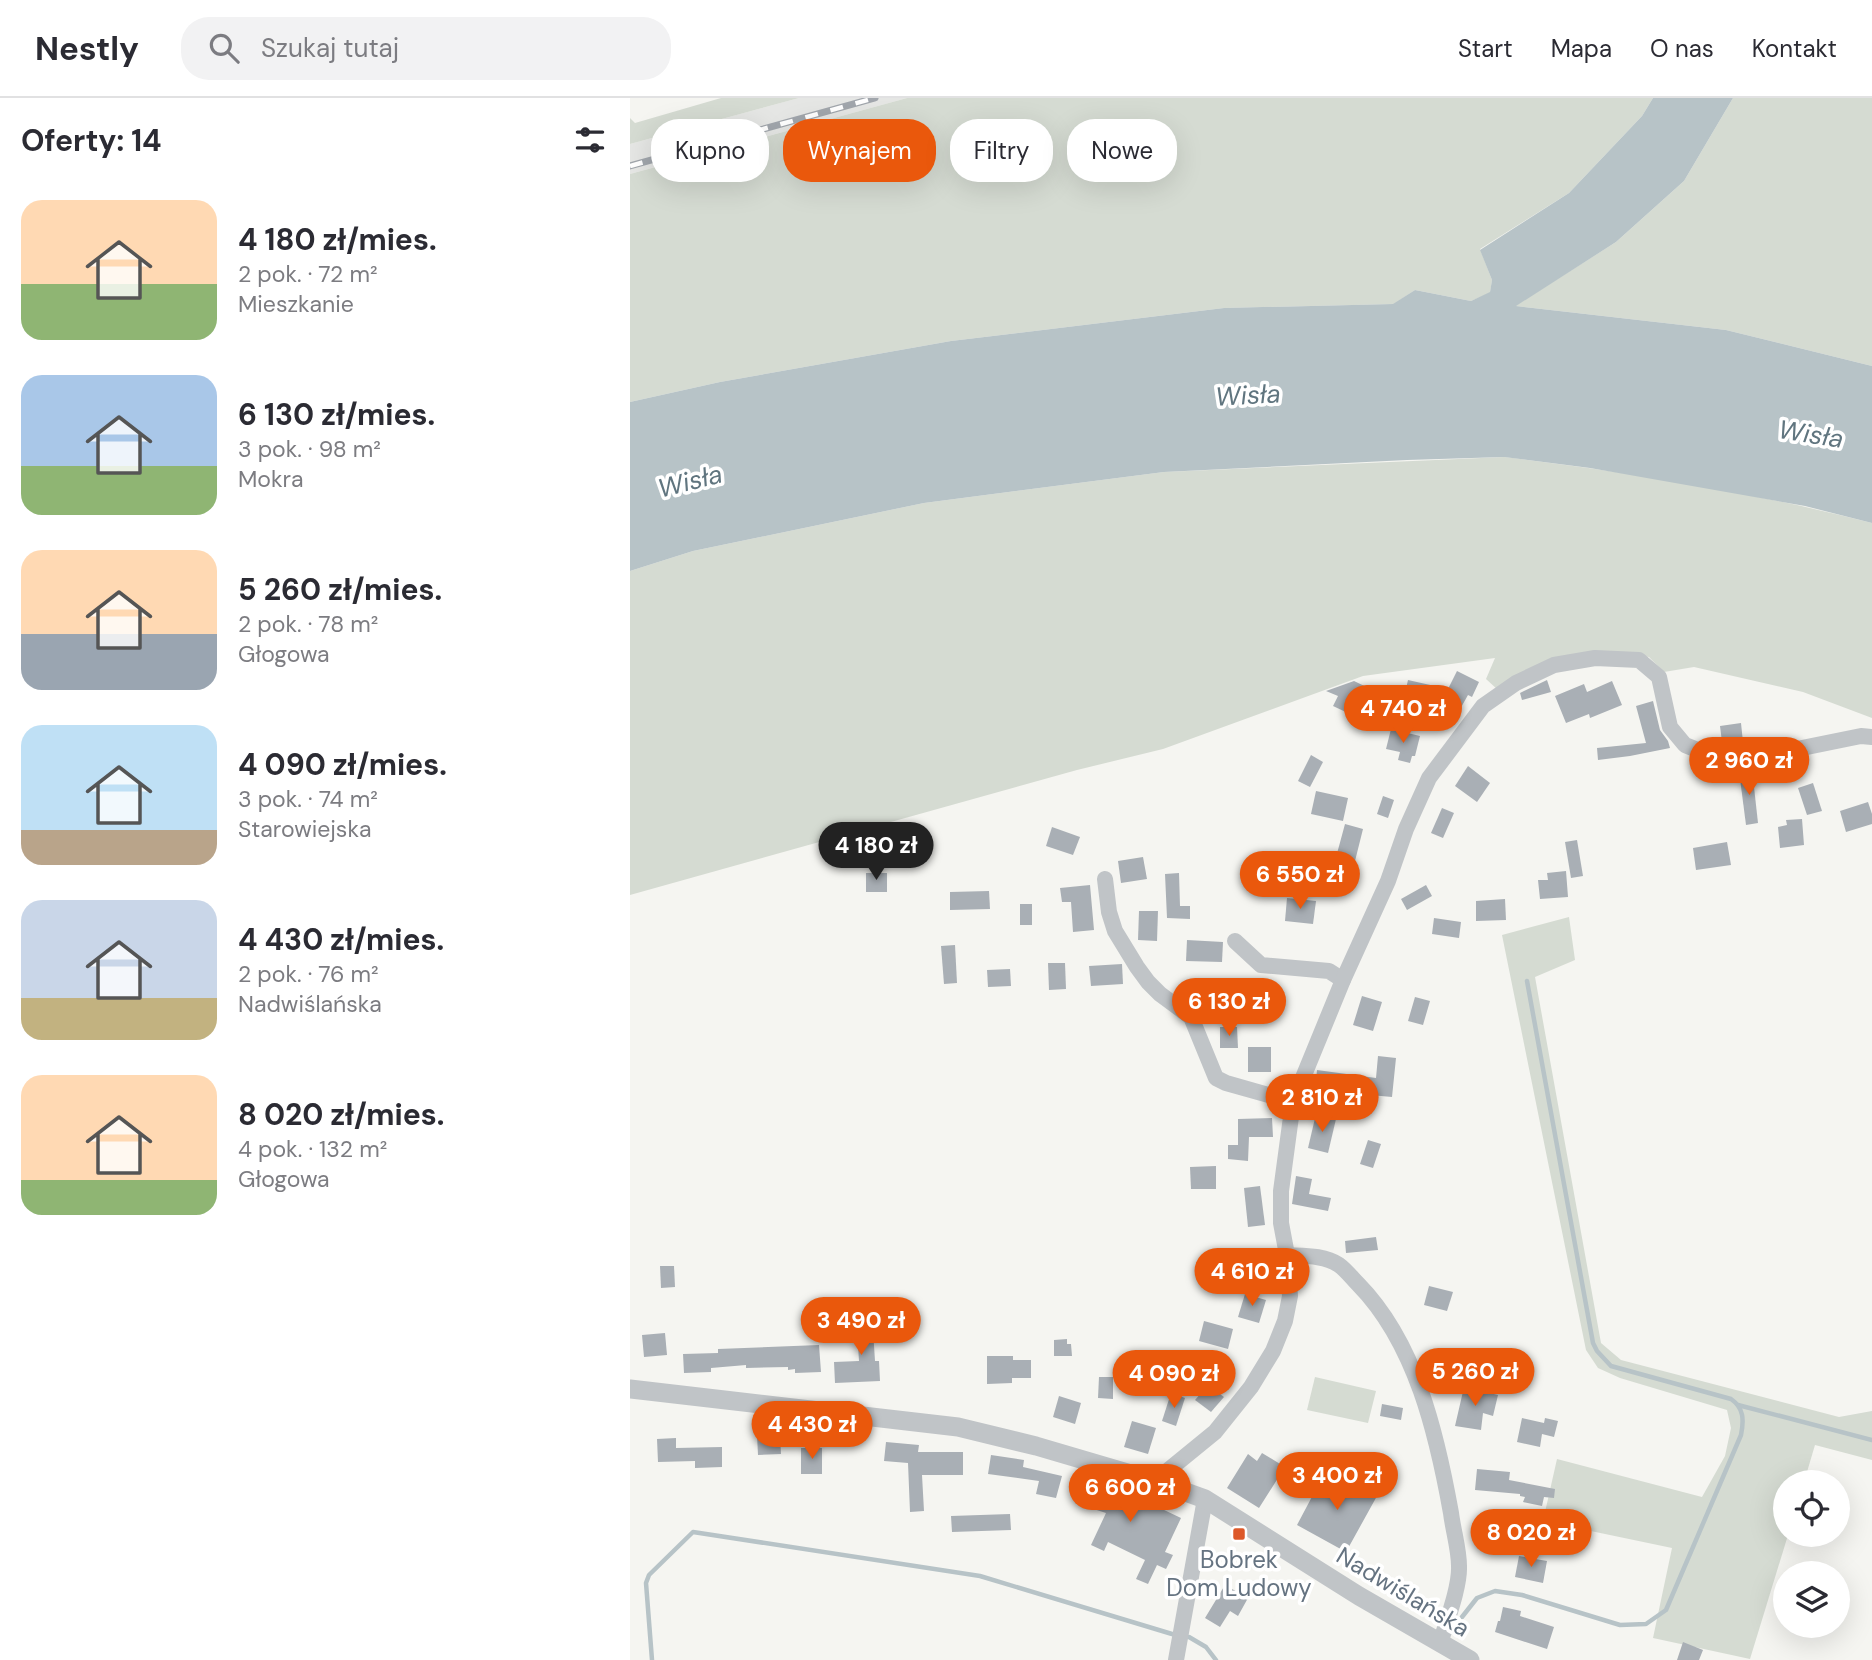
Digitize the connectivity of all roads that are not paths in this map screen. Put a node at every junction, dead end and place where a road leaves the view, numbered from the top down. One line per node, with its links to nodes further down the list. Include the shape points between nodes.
1 (1872, 737): 4 (street, via 1748,759 1710,755 1685,745 1670,727 1658,677 1639,660 1595,658 1554,665 1516,682 1483,706 1431,775)
2 (1105, 879): 5 (street, via 1115,931 1148,982 1191,1017 1216,1077)
3 (1234, 941): 4 (street, via 1261,965 1329,971)
4 (1343, 980): 5 (street)
5 (1293, 1102): 6 (street, via 1281,1191)
6 (1287, 1255): 8 (street, via 1290,1296 1273,1351 1215,1432); 10 (street, via 1315,1256 1338,1265 1381,1312 1410,1364 1431,1420 1460,1567)
7 (630, 1389): 8 (street, Nadwiślańska, via 958,1427)
8 (1156, 1481): 9 (street, Nadwiślańska)
9 (1205, 1499): 10 (street, Nadwiślańska); 11 (street)
10 (1440, 1644): 12 (street, Nadwiślańska)
11 (1176, 1660)
12 (1470, 1660)

